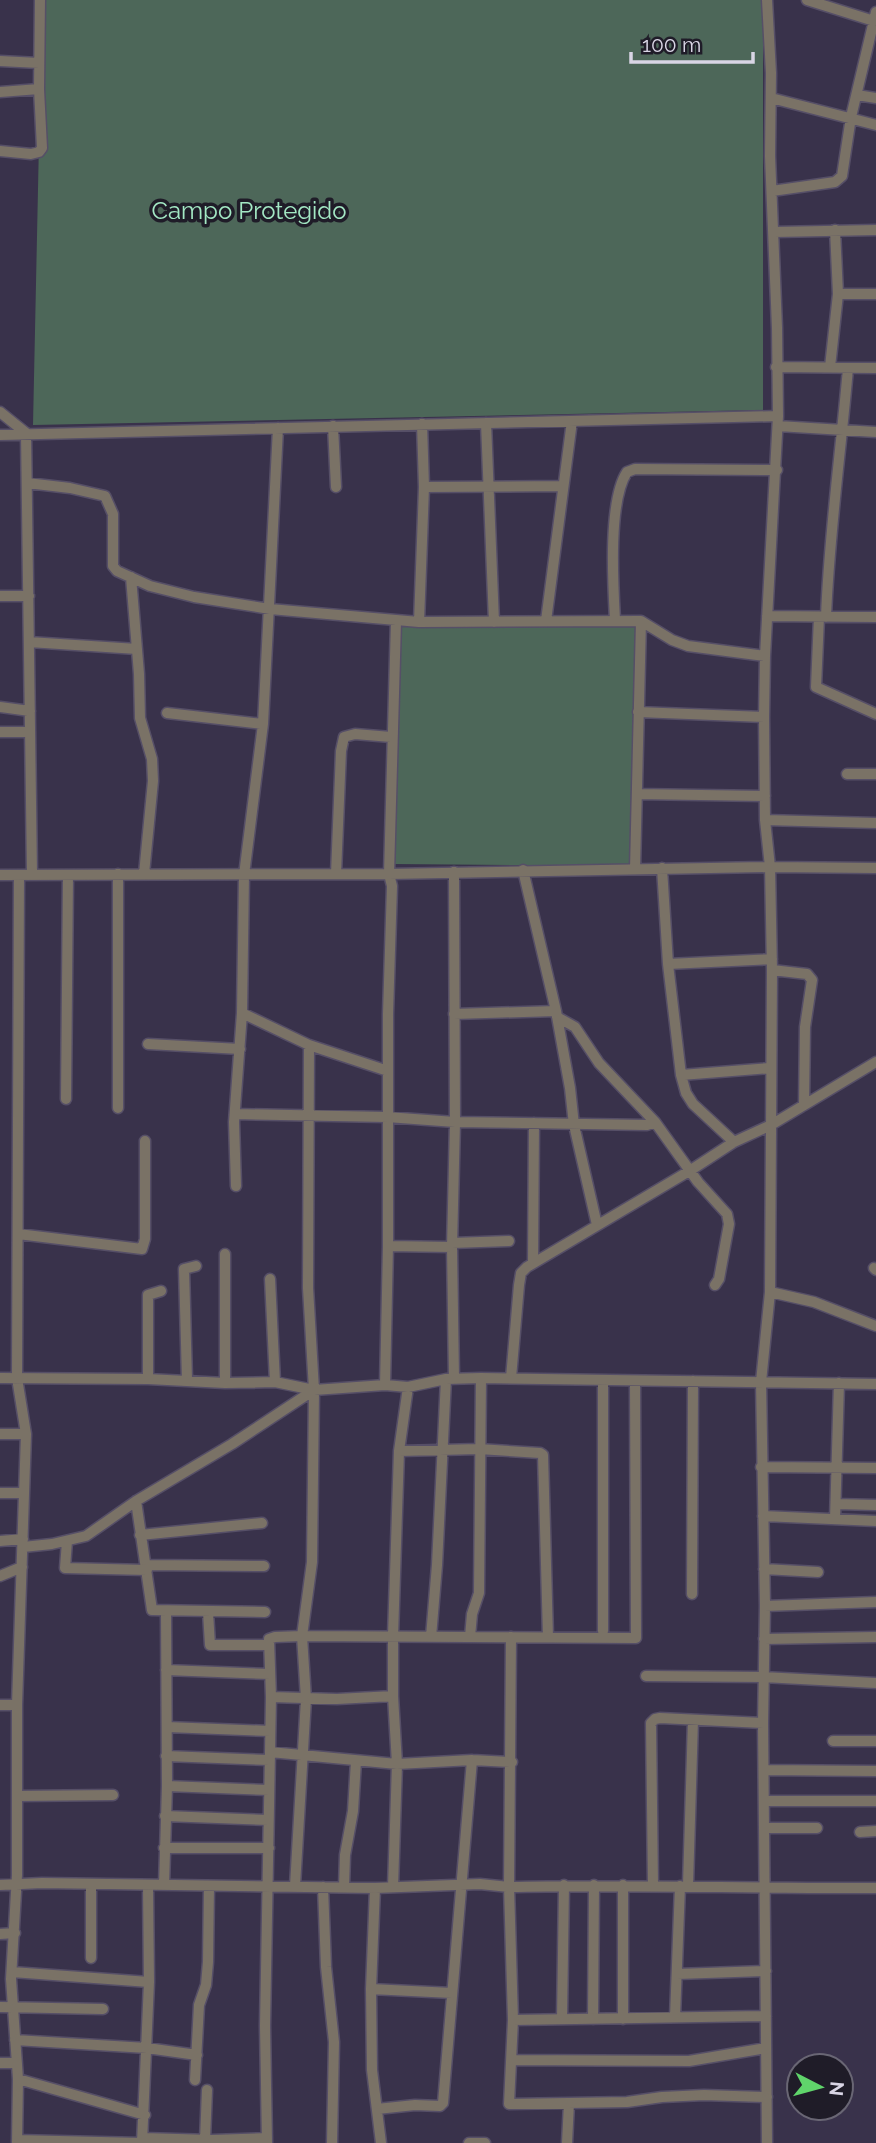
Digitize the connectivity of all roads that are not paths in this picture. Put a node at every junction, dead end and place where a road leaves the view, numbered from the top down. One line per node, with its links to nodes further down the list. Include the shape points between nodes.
1 (40, 0): 6 (street)
2 (767, 0): 11 (street)
3 (807, 0): 4 (street)
4 (875, 16): 9 (street)
5 (0, 61): 6 (street)
6 (39, 63): 7 (street)
7 (38, 89): 8 (street); 14 (street, via 42,148 32,154)
8 (0, 92)
9 (857, 95): 10 (street); 12 (street)
10 (876, 97)
11 (771, 98): 12 (street); 15 (street)
12 (851, 117): 13 (street); 15 (street, via 840,179)
13 (876, 125)
14 (0, 151)
15 (772, 191): 18 (street)
16 (835, 230): 17 (street); 18 (street); 19 (street)
17 (876, 230)
18 (774, 232): 21 (street)
19 (838, 294): 20 (street); 22 (street)
20 (876, 294)
21 (776, 367): 22 (street); 27 (street)
22 (830, 368): 23 (street)
23 (848, 368): 24 (street); 32 (street)
24 (876, 368)
25 (0, 412): 34 (street)
26 (572, 421): 27 (street); 28 (street); 39 (street)
27 (778, 421): 32 (street); 36 (street)
28 (486, 423): 29 (street); 38 (street)
29 (422, 424): 30 (street); 41 (street)
30 (332, 426): 31 (street); 40 (street)
31 (278, 428): 34 (street); 45 (street)
32 (843, 429): 33 (street); 47 (street)
33 (876, 432)
34 (26, 433): 35 (street); 37 (street)
35 (0, 435)
36 (777, 470): 46 (street); 49 (street, via 627,472 618,491)
37 (27, 483): 42 (street, via 105,496 113,514 113,566); 44 (street)
38 (489, 486): 39 (street); 41 (street); 54 (street)
39 (563, 486): 51 (street)
40 (336, 487)
41 (424, 487): 53 (street)
42 (131, 577): 45 (street, via 194,597); 56 (street)
43 (0, 596): 44 (street)
44 (29, 596): 55 (street)
45 (270, 609): 50 (street); 64 (street)
46 (768, 616): 47 (street); 57 (street)
47 (823, 617): 48 (street); 62 (street, via 816,687)
48 (876, 617)
49 (615, 620): 51 (street); 52 (street)
50 (396, 621): 53 (street); 67 (street)
51 (546, 621): 54 (street)
52 (641, 621): 57 (street, via 688,646); 60 (street)
53 (419, 622): 54 (street)
54 (495, 622)
55 (29, 642): 56 (street); 59 (street)
56 (137, 649): 81 (street, via 141,718 153,781)
57 (765, 656): 63 (street)
58 (0, 707): 59 (street)
59 (30, 710): 66 (street)
60 (638, 712): 63 (street); 70 (street)
61 (167, 713): 64 (street)
62 (876, 714)
63 (764, 717): 71 (street)
64 (263, 724): 88 (street)
65 (0, 732): 66 (street)
66 (30, 732): 86 (street)
67 (391, 737): 82 (street, via 349,734 342,742); 83 (street)
68 (847, 774): 69 (street)
69 (876, 774)
70 (637, 794): 71 (street); 76 (street)
71 (765, 796): 72 (street)
72 (765, 820): 73 (street); 74 (street)
73 (876, 823)
74 (770, 867): 75 (street); 77 (street); 89 (street)
75 (876, 868)
76 (635, 869): 77 (street); 78 (street)
77 (662, 869): 90 (street)
78 (523, 870): 79 (street); 94 (street)
79 (454, 872): 83 (street); 93 (street)
80 (118, 874): 81 (street); 87 (street); 104 (street)
81 (144, 874): 88 (street)
82 (335, 874): 83 (street); 88 (street)
83 (389, 874): 100 (street)
84 (0, 875): 85 (street)
85 (19, 875): 86 (street); 118 (street)
86 (32, 875): 87 (street)
87 (68, 875): 102 (street)
88 (244, 875): 92 (street)
89 (772, 959): 90 (street); 91 (street)
90 (668, 964): 101 (street)
91 (772, 971): 99 (street); 103 (street, via 807,974 812,980 805,1027)
92 (242, 1013): 96 (street); 97 (street)
93 (454, 1014): 94 (street); 108 (street)
94 (557, 1014): 109 (street, via 575,1027 599,1063); 111 (street)
95 (148, 1044): 97 (street)
96 (309, 1045): 100 (street); 106 (street)
97 (240, 1049): 105 (street)
98 (876, 1062): 103 (street)
99 (770, 1068): 101 (street); 112 (street)
100 (388, 1071): 107 (street)
101 (681, 1075): 114 (street, via 692,1104)
102 (66, 1099)
103 (804, 1105): 112 (street)
104 (118, 1108)
105 (235, 1114): 106 (street); 116 (street)
106 (309, 1116): 107 (street); 147 (street, via 308,1288)
107 (387, 1118): 108 (street); 121 (street)
108 (455, 1122): 110 (street); 120 (street)
109 (656, 1122): 111 (street); 115 (street)
110 (534, 1124): 111 (street); 123 (street)
111 (574, 1125): 117 (street)
112 (771, 1125): 114 (street); 128 (street)
113 (145, 1142): 118 (street, via 142,1249)
114 (734, 1142): 115 (street)
115 (691, 1170): 117 (street); 126 (street, via 729,1217)
116 (236, 1186)
117 (597, 1224): 123 (street)
118 (18, 1234): 131 (street)
119 (509, 1241): 120 (street)
120 (452, 1245): 121 (street); 135 (street)
121 (388, 1246): 145 (street)
122 (225, 1254): 142 (street)
123 (533, 1262): 133 (street, via 521,1273)
124 (196, 1266): 136 (street, via 184,1269)
125 (270, 1279): 140 (street)
126 (715, 1285)
127 (161, 1291): 134 (street, via 148,1295)
128 (770, 1292): 129 (street); 141 (street)
129 (876, 1326)
130 (0, 1378): 131 (street)
131 (18, 1378): 134 (street); 149 (street)
132 (481, 1378): 133 (street); 135 (street); 151 (street)
133 (511, 1378): 137 (street)
134 (149, 1379): 136 (street)
135 (450, 1379): 146 (street); 150 (street)
136 (187, 1380): 142 (street)
137 (603, 1381): 138 (street); 181 (street)
138 (635, 1381): 139 (street); 187 (street, via 636,1638)
139 (693, 1381): 141 (street); 175 (street)
140 (275, 1382): 142 (street); 147 (street)
141 (761, 1382): 143 (street); 153 (street)
142 (225, 1383)
143 (839, 1383): 144 (street); 154 (street)
144 (876, 1384)
145 (385, 1385): 146 (street); 147 (street)
146 (408, 1387): 152 (street)
147 (314, 1390): 158 (street); 182 (street, via 312,1562)
148 (0, 1434): 149 (street)
149 (26, 1434): 157 (street)
150 (442, 1449): 151 (street); 152 (street); 184 (street)
151 (479, 1450): 185 (street, via 479,1593); 187 (street, via 543,1455)
152 (399, 1451): 183 (street)
153 (761, 1467): 154 (street); 161 (street)
154 (836, 1467): 155 (street); 159 (street)
155 (876, 1468)
156 (0, 1493): 157 (street)
157 (23, 1493): 168 (street)
158 (136, 1501): 165 (street); 167 (street, via 86,1536)
159 (836, 1504): 160 (street); 162 (street)
160 (876, 1505)
161 (762, 1516): 162 (street); 172 (street)
162 (835, 1519): 163 (street)
163 (876, 1521)
164 (262, 1522): 165 (street)
165 (140, 1535): 171 (street)
166 (0, 1541): 168 (street)
167 (66, 1541): 168 (street); 171 (street, via 65,1568)
168 (23, 1543): 170 (street)
169 (264, 1566): 171 (street)
170 (22, 1567): 174 (street); 200 (street)
171 (146, 1568): 178 (street, via 152,1610)
172 (764, 1569): 173 (street); 177 (street)
173 (818, 1572)
174 (0, 1576)
175 (692, 1594)
176 (876, 1602): 177 (street)
177 (765, 1606): 189 (street)
178 (166, 1612): 179 (street); 191 (street)
179 (208, 1612): 180 (street); 190 (street, via 210,1645)
180 (265, 1612)
181 (603, 1631)
182 (302, 1636): 183 (street); 190 (street, via 271,1637); 198 (street)
183 (393, 1636): 184 (street); 196 (street)
184 (431, 1637): 185 (street)
185 (470, 1637): 186 (street)
186 (511, 1637): 187 (street); 212 (street)
187 (548, 1637)
188 (876, 1637): 189 (street)
189 (764, 1639): 194 (street)
190 (268, 1645): 192 (street)
191 (166, 1670): 192 (street); 203 (street)
192 (270, 1674): 197 (street)
193 (646, 1676): 194 (street)
194 (763, 1677): 195 (street); 202 (street)
195 (876, 1683)
196 (393, 1696): 198 (street); 213 (street)
197 (271, 1697): 198 (street); 204 (street)
198 (306, 1699): 207 (street)
199 (0, 1705): 200 (street)
200 (17, 1705): 219 (street)
201 (692, 1720): 202 (street); 238 (street, via 660,1718 651,1723); 239 (street)
202 (763, 1723): 214 (street)
203 (167, 1727): 204 (street); 208 (street)
204 (270, 1731): 209 (street)
205 (833, 1741): 206 (street)
206 (876, 1741)
207 (302, 1754): 209 (street); 211 (street); 242 (street)
208 (166, 1756): 209 (street); 216 (street)
209 (270, 1756): 217 (street)
210 (472, 1760): 212 (street); 213 (street); 231 (street)
211 (356, 1761): 213 (street); 245 (street)
212 (512, 1762): 247 (street)
213 (397, 1764): 246 (street)
214 (764, 1770): 215 (street); 220 (street)
215 (876, 1771)
216 (167, 1786): 217 (street); 222 (street)
217 (270, 1790): 223 (street)
218 (113, 1795): 219 (street)
219 (17, 1796): 233 (street)
220 (764, 1801): 221 (street); 224 (street)
221 (876, 1801)
222 (165, 1816): 223 (street); 228 (street)
223 (268, 1820): 229 (street)
224 (765, 1828): 225 (street); 250 (street)
225 (817, 1828)
226 (876, 1831): 227 (street)
227 (860, 1832)
228 (164, 1848): 229 (street); 234 (street)
229 (269, 1848): 244 (street)
230 (91, 1884): 233 (street); 240 (street); 253 (street)
231 (463, 1884): 246 (street); 247 (street); 259 (street)
232 (0, 1885): 233 (street)
233 (17, 1885): 251 (street)
234 (164, 1885): 240 (street); 241 (street)
235 (564, 1885): 236 (street); 247 (street); 268 (street)
236 (594, 1885): 237 (street); 265 (street)
237 (623, 1885): 238 (street); 266 (street)
238 (653, 1885): 239 (street)
239 (684, 1885): 250 (street); 255 (street)
240 (148, 1886): 257 (street)
241 (209, 1886): 244 (street); 272 (street, via 208,1962 199,2005)
242 (295, 1886): 243 (street); 244 (street)
243 (323, 1886): 245 (street); 288 (street, via 334,2042)
244 (269, 1887): 283 (street)
245 (344, 1887): 248 (street)
246 (393, 1887): 248 (street)
247 (509, 1887): 267 (street)
248 (375, 1888): 258 (street)
249 (876, 1888): 250 (street)
250 (766, 1889): 254 (street)
251 (15, 1933): 252 (street); 256 (street)
252 (0, 1934)
253 (91, 1958)
254 (766, 1971): 255 (street); 263 (street)
255 (677, 1974): 264 (street)
256 (8, 1976): 257 (street); 260 (street)
257 (149, 1982): 270 (street)
258 (371, 1989): 259 (street); 281 (street)
259 (452, 1993): 281 (street, via 443,2103)
260 (11, 2006): 261 (street); 262 (street); 269 (street)
261 (0, 2007)
262 (103, 2009)
263 (766, 2016): 264 (street); 271 (street)
264 (674, 2017): 266 (street)
265 (593, 2019): 266 (street); 268 (street)
266 (624, 2019)
267 (513, 2020): 268 (street); 273 (street)
268 (562, 2020)
269 (15, 2040): 270 (street); 275 (street)
270 (147, 2048): 272 (street); 282 (street)
271 (766, 2048): 273 (street, via 689,2061); 279 (street)
272 (197, 2055): 277 (street)
273 (511, 2060): 280 (street, via 509,2104)
274 (0, 2063): 275 (street)
275 (16, 2063): 276 (street)
276 (18, 2079): 282 (street); 284 (street)
277 (195, 2080)
278 (207, 2090): 287 (street)
279 (767, 2098): 280 (street, via 704,2095); 293 (street)
280 (569, 2103): 292 (street)
281 (377, 2109): 289 (street)
282 (145, 2115): 285 (street)
283 (267, 2140): 287 (street)
284 (17, 2141): 285 (street)
285 (143, 2141): 286 (street)
286 (168, 2141): 287 (street)
287 (210, 2141)
288 (332, 2143)
289 (380, 2143)
290 (469, 2143): 291 (street)
291 (485, 2143)
292 (566, 2143)
293 (767, 2143)

